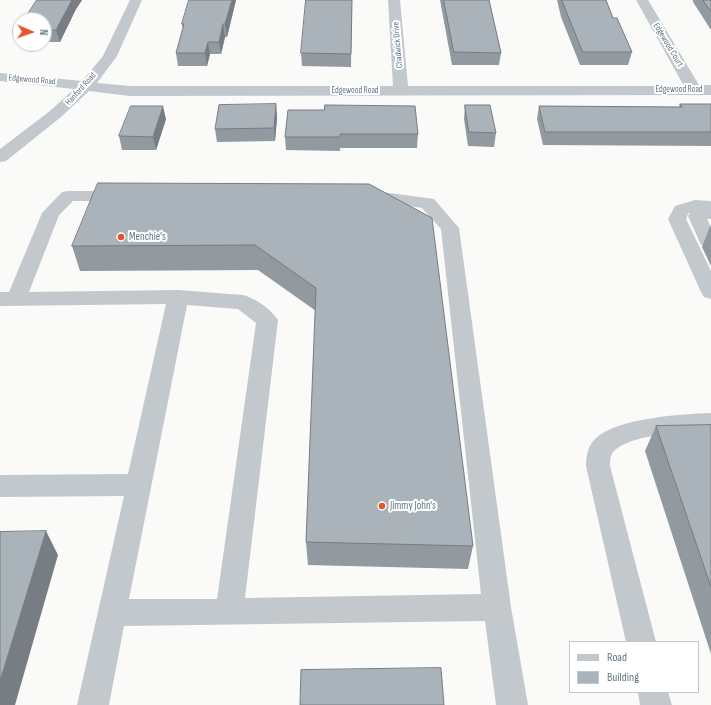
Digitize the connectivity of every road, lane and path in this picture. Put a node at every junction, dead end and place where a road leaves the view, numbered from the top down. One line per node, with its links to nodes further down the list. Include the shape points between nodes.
1 (136, 0): 5 (street, Hanford Road, via 104,64)
2 (394, 0): 8 (street, Chadwick Drive)
3 (642, 0): 6 (street, Edgewood Court)
4 (0, 77): 5 (street, Edgewood Road)
5 (85, 85): 8 (street, Edgewood Road, via 130,91); 9 (street, Hanford Road, via 66,106)
6 (694, 90): 7 (street, Edgewood Road); 8 (street, Edgewood Road)
7 (711, 90)
8 (401, 91)
9 (0, 157)
10 (344, 195): 21 (street, via 368,195 428,203 450,228)
11 (139, 196): 17 (street, via 68,196 51,213)
12 (711, 206): 15 (street, via 681,208 677,218)
13 (711, 214): 14 (street, via 697,216)
14 (708, 241)
15 (711, 292)
16 (178, 297): 17 (street); 19 (street); 22 (street, via 243,302 267,320)
17 (8, 299)
18 (711, 422): 24 (street, via 636,431 610,442 599,453 598,466)
19 (139, 485): 20 (street); 23 (street)
20 (0, 486)
21 (497, 607): 22 (street); 27 (street)
22 (229, 612): 23 (street)
23 (112, 613): 26 (street)
24 (641, 641)
25 (653, 693): 28 (street)
26 (93, 705)
27 (512, 705)
28 (656, 705)

